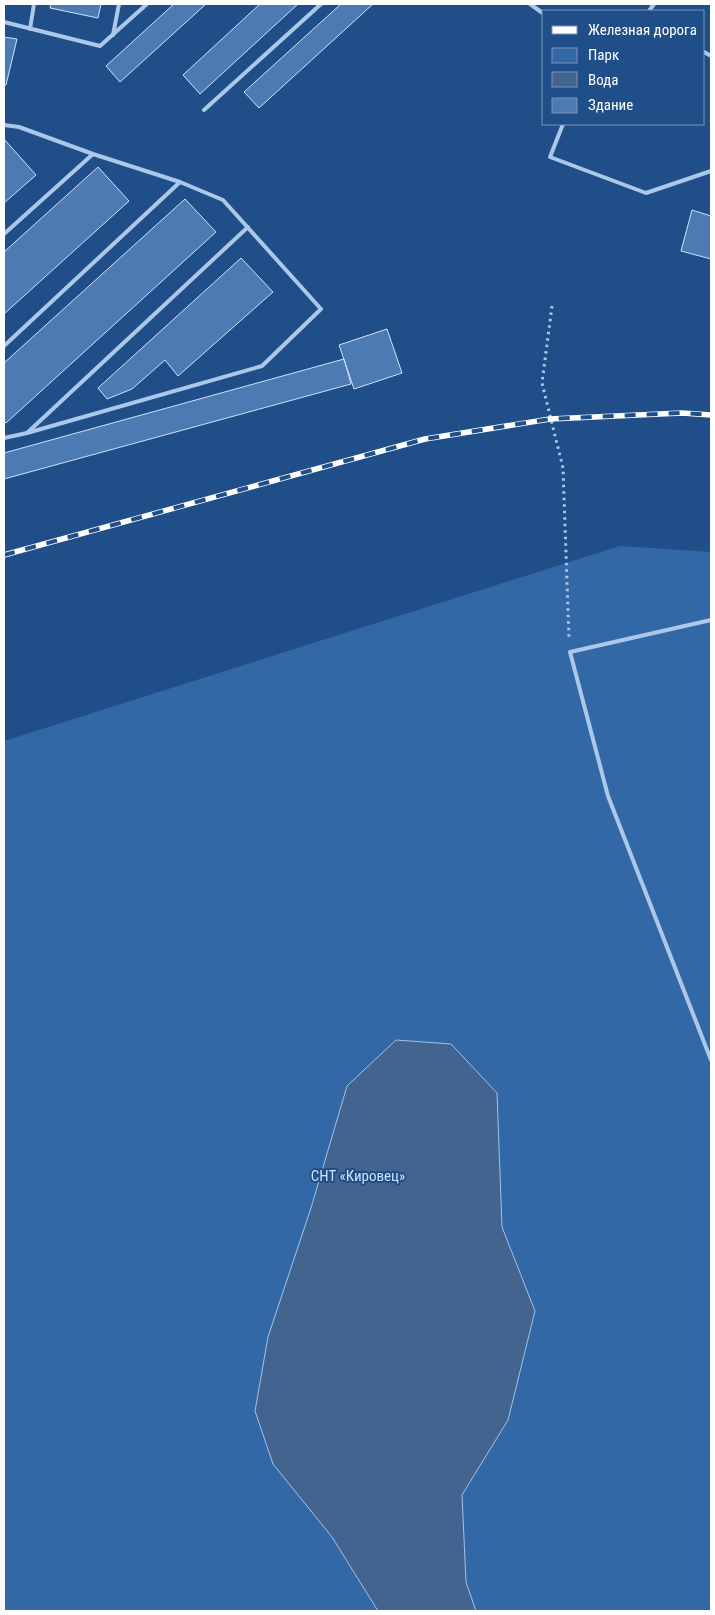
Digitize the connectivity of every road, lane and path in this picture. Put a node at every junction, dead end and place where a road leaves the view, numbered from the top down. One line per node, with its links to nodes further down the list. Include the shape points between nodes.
1 (34, 4): 8 (lane)
2 (119, 4): 9 (lane)
3 (147, 4): 9 (lane)
4 (321, 4): 10 (lane)
5 (530, 4): 6 (lane)
6 (542, 13)
7 (4, 22): 8 (lane)
8 (30, 29): 9 (lane, via 100,46)
9 (113, 35)
10 (204, 110)
11 (4, 125): 13 (lane, via 19,127)
12 (563, 125): 14 (lane, via 550,157 646,193)
13 (93, 154): 15 (lane); 17 (lane)
14 (711, 171)
15 (180, 182): 16 (lane, via 223,200); 19 (lane)
16 (248, 227): 20 (lane); 20 (lane, via 321,309 262,366)
17 (4, 234)
18 (552, 306): 23 (path, via 542,383 562,468)
19 (4, 346)
20 (27, 433): 21 (lane)
21 (4, 438)
22 (711, 620): 23 (lane)
23 (570, 652): 24 (lane, via 608,796)
24 (711, 1060)

